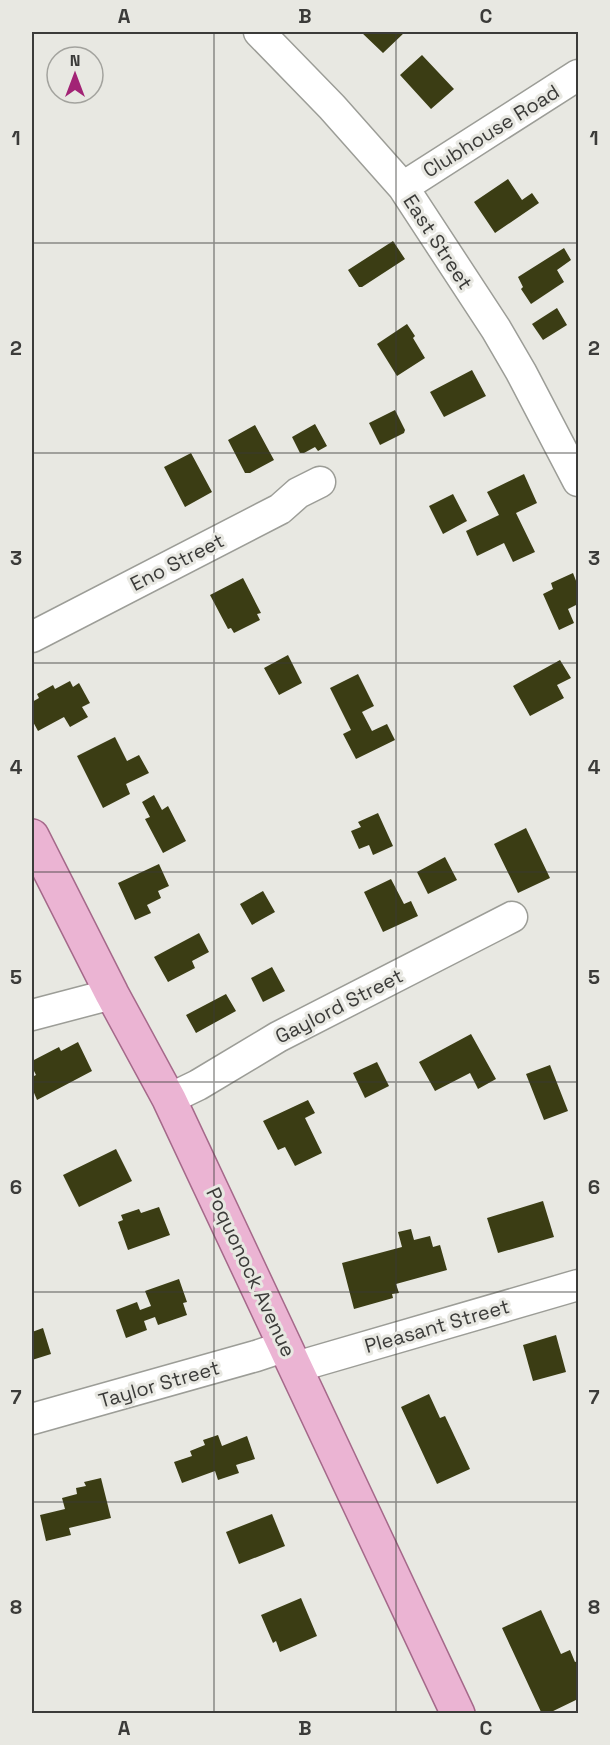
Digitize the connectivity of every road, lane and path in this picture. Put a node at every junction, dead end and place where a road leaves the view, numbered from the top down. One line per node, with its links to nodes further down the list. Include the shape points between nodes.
1 (259, 32): 3 (street, East Street, via 332,106)
2 (579, 75): 3 (street, Clubhouse Road)
3 (403, 187): 4 (street, East Street, via 506,346)
4 (579, 481)
5 (320, 482): 6 (street, Eno Street, via 298,493 280,509)
6 (32, 638)
7 (32, 836): 9 (main road, Poquonock Avenue)
8 (512, 917): 11 (street, Gaylord Street, via 278,1037)
9 (112, 994): 10 (street); 11 (main road, Poquonock Avenue)
10 (32, 1016)
11 (169, 1099): 13 (main road, Poquonock Avenue)
12 (579, 1285): 13 (street, Pleasant Street)
13 (291, 1356): 14 (street, Taylor Street, via 256,1356); 15 (main road, Poquonock Avenue)
14 (32, 1419)
15 (458, 1713)

